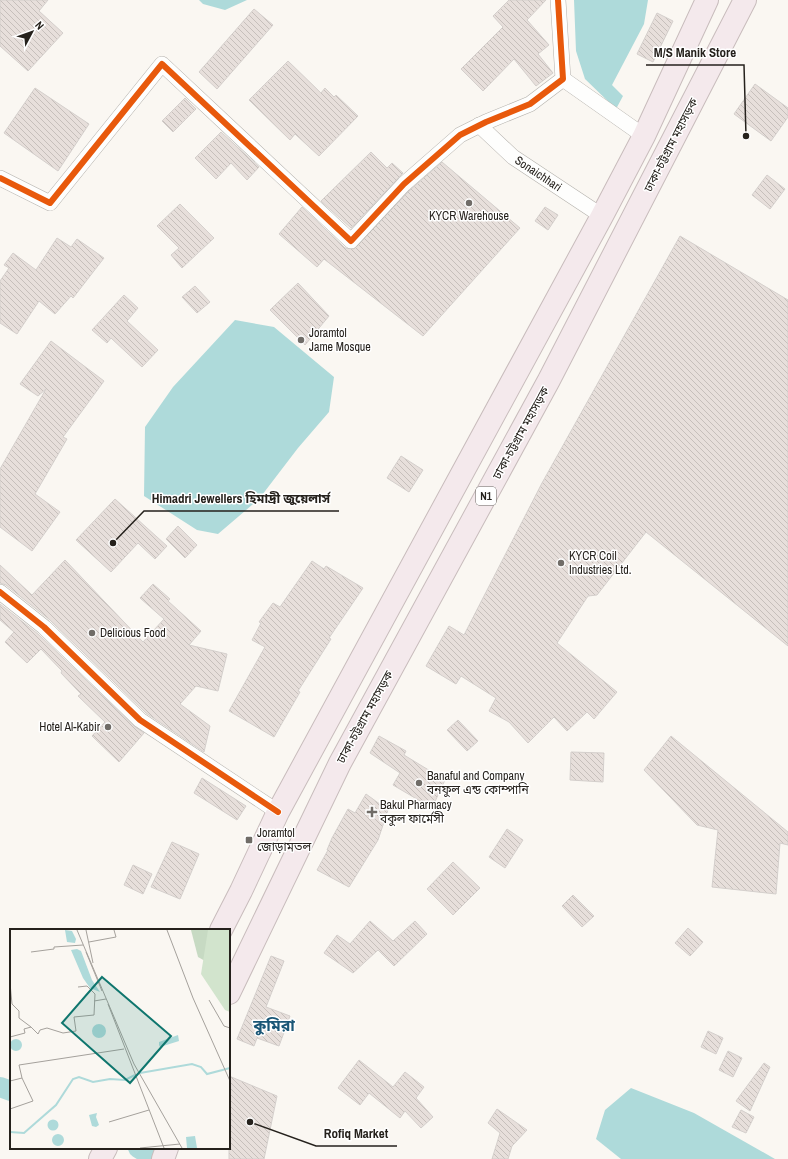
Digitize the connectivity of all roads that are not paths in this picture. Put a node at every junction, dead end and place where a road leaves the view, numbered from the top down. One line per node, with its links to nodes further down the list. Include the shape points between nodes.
1 (558, 0): 4 (street)
2 (707, 0): 6 (highway)
3 (745, 0): 12 (highway, ঢাকা-চট্টগ্রাম মহাসড়ক / N1, via 549,380 340,763)
4 (563, 79): 5 (street, via 530,104); 6 (street)
5 (479, 125): 7 (street, via 460,135 404,184 351,241 162,64 50,203); 8 (street, Sonaichhari, via 513,157)
6 (644, 136): 8 (highway)
7 (0, 178)
8 (602, 216): 10 (highway)
9 (0, 592): 10 (street, via 44,626 140,720)
10 (278, 812): 11 (highway)
11 (221, 929)
12 (230, 990)
13 (105, 1149): 15 (highway)
14 (167, 1149): 16 (highway)
15 (100, 1159)
16 (163, 1159)

